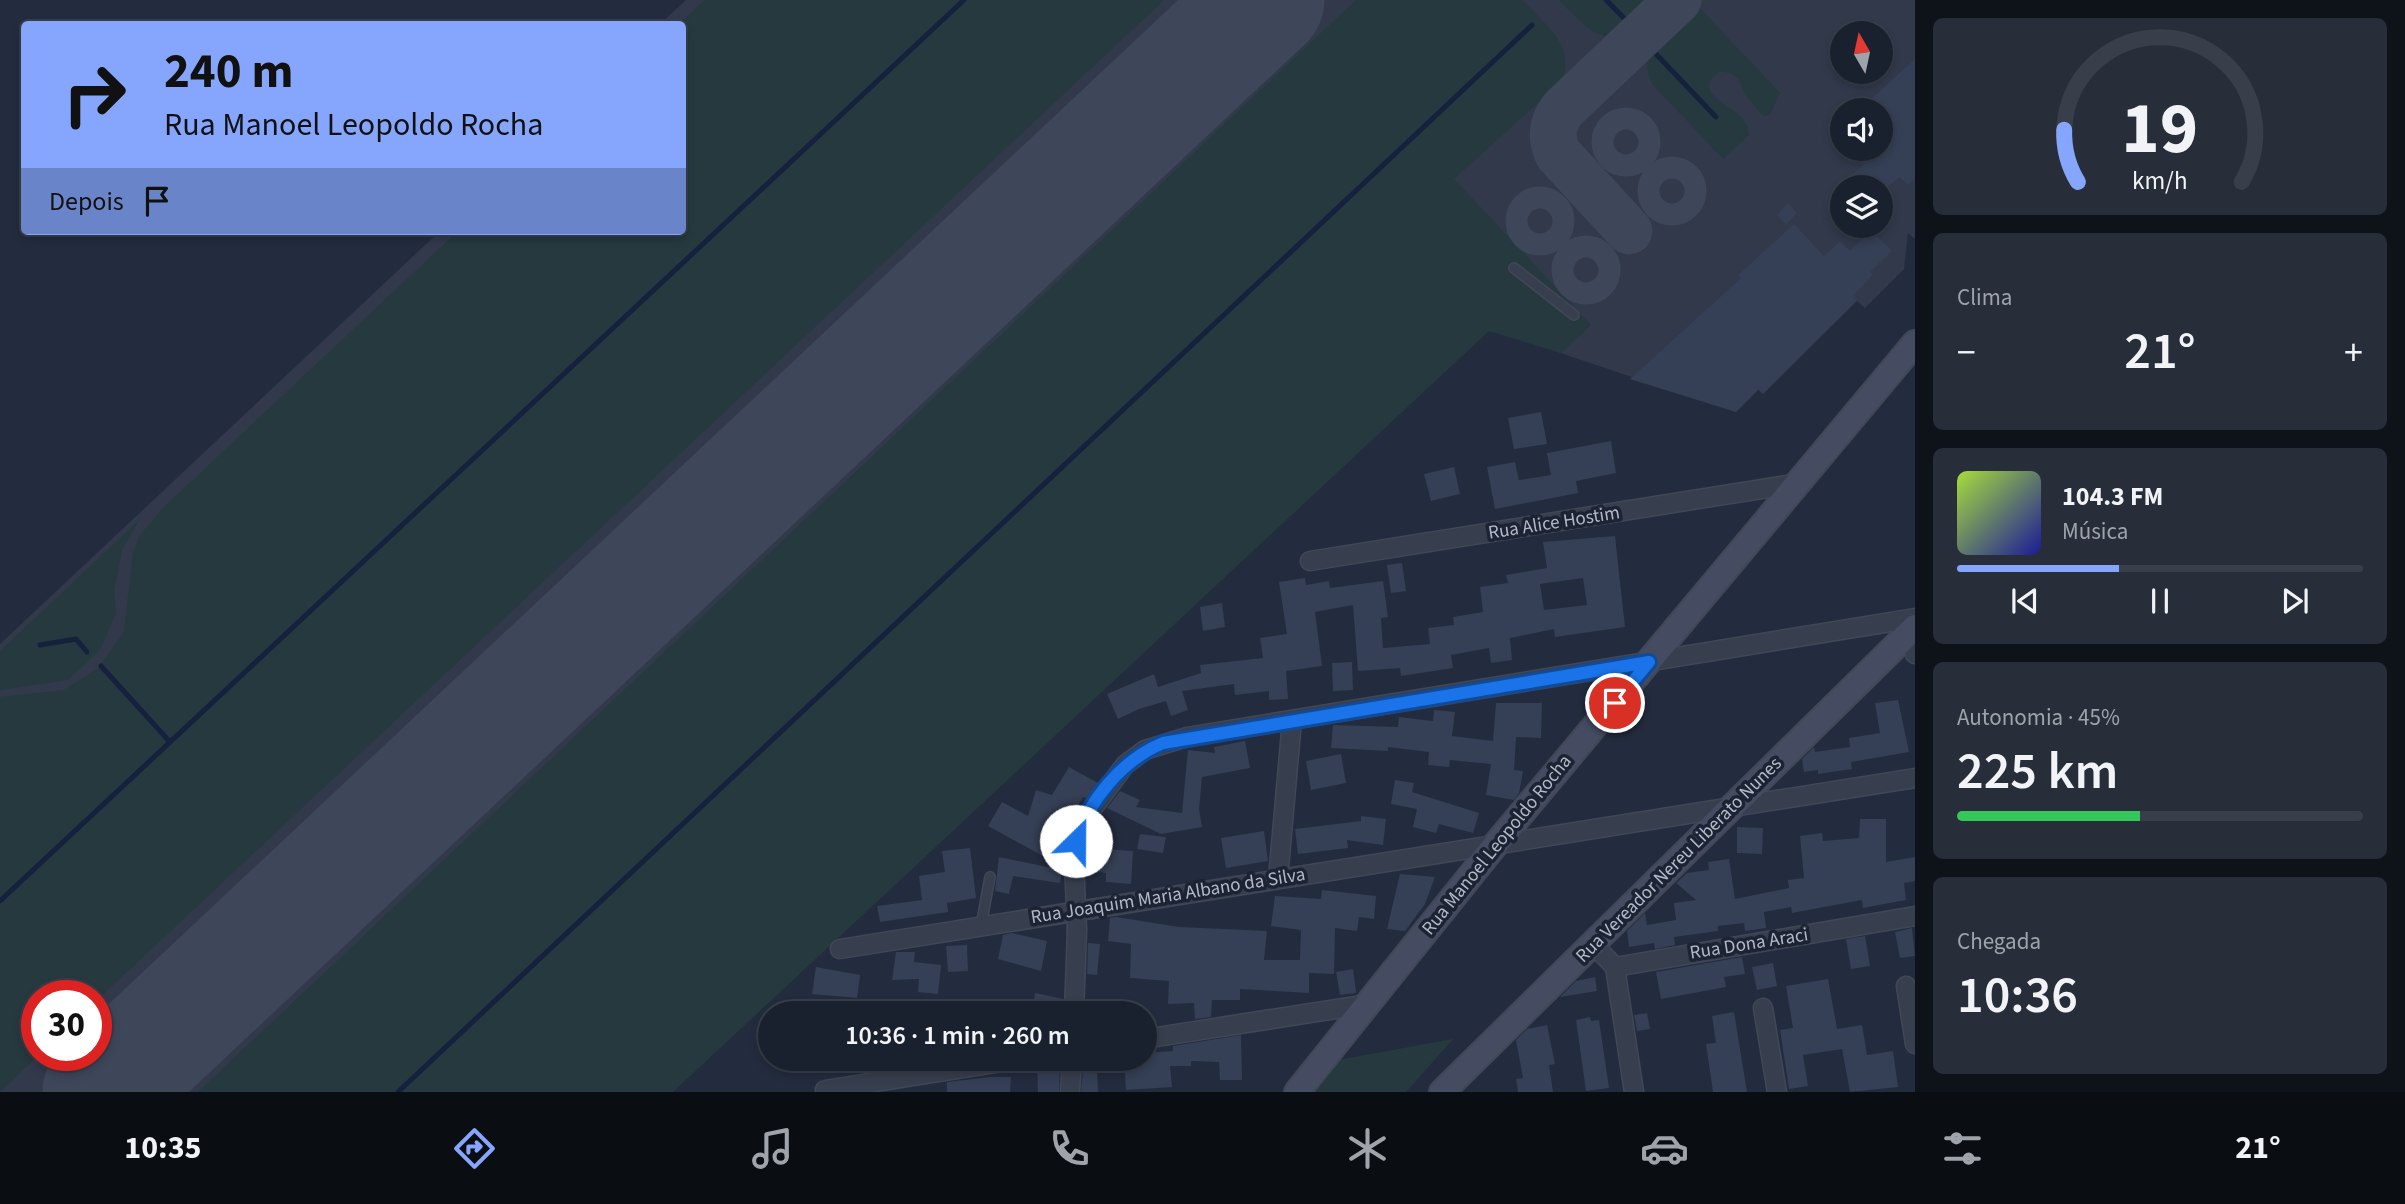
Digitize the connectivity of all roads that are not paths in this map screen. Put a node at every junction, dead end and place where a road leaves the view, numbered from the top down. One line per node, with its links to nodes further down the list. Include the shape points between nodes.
1 (1514, 268): 2 (lane)
2 (1574, 315)
3 (1915, 343): 4 (main road, Rua Manoel Leopoldo Rocha)
4 (1798, 483): 5 (street, Rua Alice Hostim); 7 (main road, Rua Manoel Leopoldo Rocha)
5 (1310, 561)
6 (1914, 632): 7 (street); 10 (main road, Rua Vereador Nereu Liberato Nunes)
7 (1649, 662): 8 (street); 11 (main road, Rua Manoel Leopoldo Rocha)
8 (1292, 720): 13 (street); 14 (street, via 1163,743 1125,765 1081,824 1074,862)
9 (1915, 778): 10 (street, Rua Joaquim Maria Albano da Silva)
10 (1733, 806): 11 (street, Rua Joaquim Maria Albano da Silva); 17 (main road, Rua Vereador Nereu Liberato Nunes)
11 (1496, 844): 13 (street, Rua Joaquim Maria Albano da Silva); 22 (main road, Rua Manoel Leopoldo Rocha)
12 (990, 877): 16 (lane)
13 (1278, 879): 14 (street, Rua Joaquim Maria Albano da Silva)
14 (1074, 911): 16 (street, Rua Joaquim Maria Albano da Silva); 21 (street)
15 (1915, 916): 19 (street, Rua Dona Araci)
16 (981, 926): 18 (street, Rua Joaquim Maria Albano da Silva)
17 (1593, 944): 19 (street); 31 (main road, Rua Vereador Nereu Liberato Nunes)
18 (840, 949)
19 (1615, 967): 32 (street)
20 (1906, 986): 25 (street)
21 (1074, 1001)
22 (1368, 1004): 24 (street); 30 (main road, Rua Manoel Leopoldo Rocha)
23 (1763, 1007): 33 (street)
24 (1157, 1037)
25 (1915, 1044)
26 (945, 1071): 28 (street)
27 (1071, 1071): 29 (street)
28 (825, 1090)
29 (1070, 1092)
30 (1297, 1092)
31 (1442, 1092)
32 (1634, 1092)
33 (1777, 1092)

